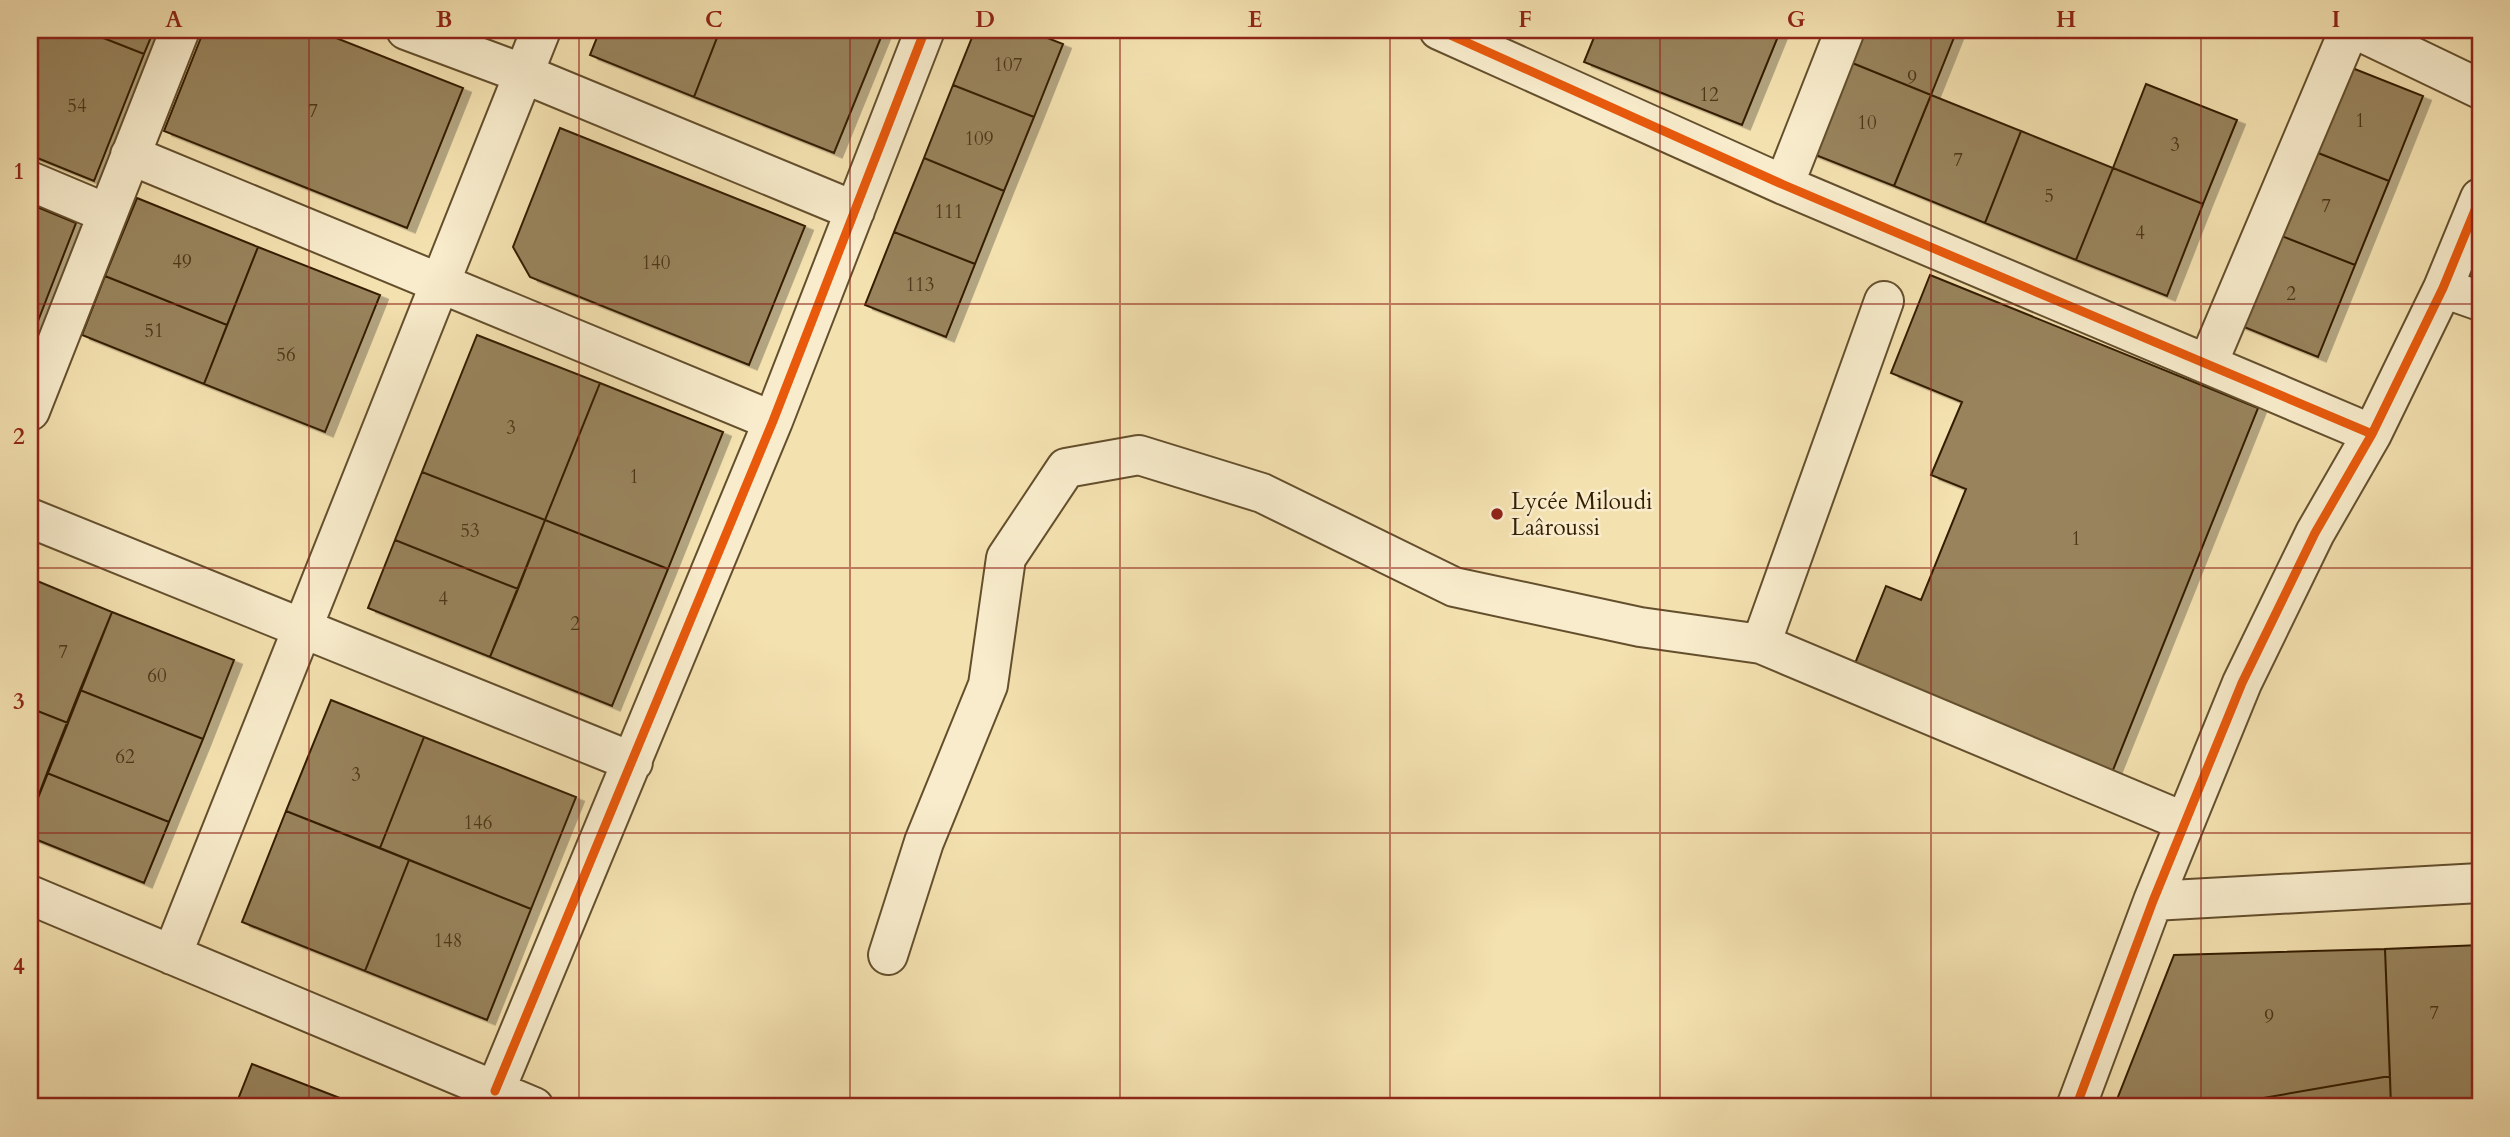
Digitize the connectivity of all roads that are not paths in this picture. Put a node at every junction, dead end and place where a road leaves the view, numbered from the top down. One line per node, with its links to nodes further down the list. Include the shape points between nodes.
1 (180, 30): 11 (street)
2 (407, 30): 9 (street)
3 (541, 30): 9 (street)
4 (925, 30): 15 (street)
5 (1439, 30): 13 (street)
6 (1845, 30): 13 (street)
7 (2349, 30): 21 (street)
8 (2357, 30): 10 (street)
9 (524, 74): 15 (street); 17 (street)
10 (2480, 89)
11 (130, 156): 16 (street); 17 (street)
12 (30, 181): 16 (street)
13 (1784, 185): 21 (street)
14 (2480, 198): 18 (street)
15 (855, 211): 23 (street)
16 (106, 213): 22 (street)
17 (441, 284): 23 (street); 26 (street)
18 (2442, 288): 20 (street); 24 (street)
19 (1884, 301): 27 (street)
20 (2480, 301)
21 (2208, 363): 24 (street)
22 (30, 411)
23 (774, 421): 28 (street)
24 (2372, 434): 29 (street, via 2315,533 2242,683)
25 (30, 518): 26 (street)
26 (303, 630): 28 (street); 33 (street)
27 (1761, 644): 29 (street); 34 (street, via 1640,627 1454,587 1262,494 1139,454 1066,468 1006,558 988,685 924,842)
28 (633, 762): 35 (street)
29 (2185, 822): 32 (street)
30 (2480, 883): 32 (street)
31 (30, 895): 33 (street)
32 (2153, 901): 37 (street)
33 (172, 955): 35 (street)
34 (888, 955)
35 (495, 1091): 36 (street)
36 (534, 1107)
37 (2076, 1107)

